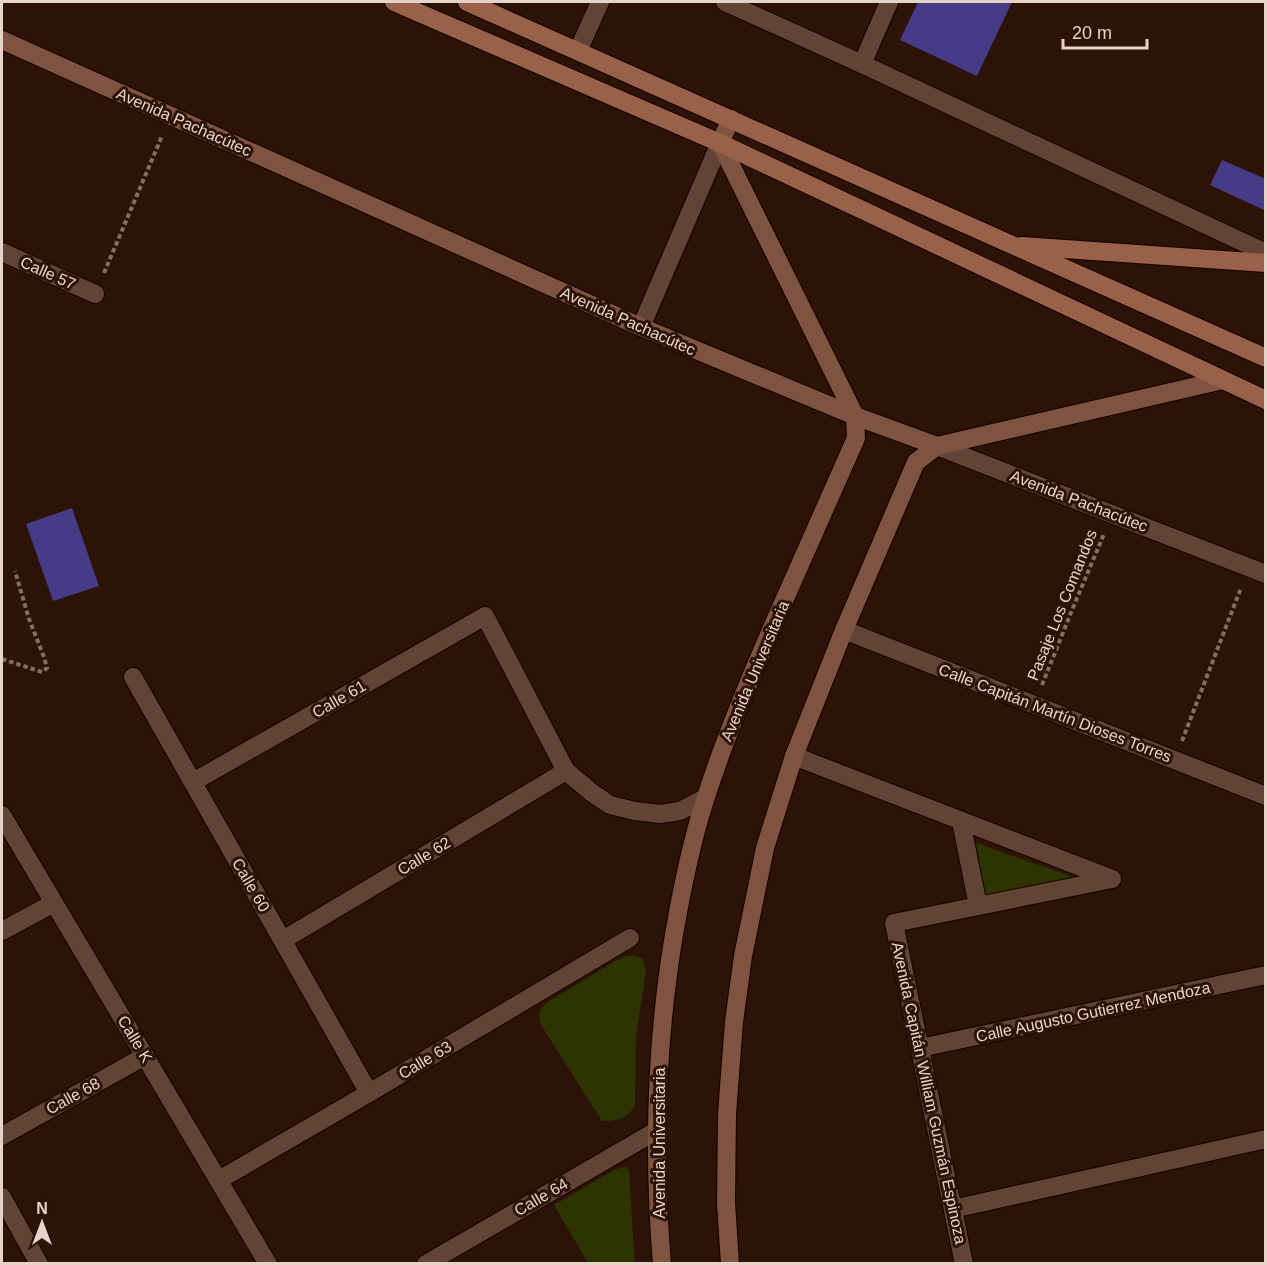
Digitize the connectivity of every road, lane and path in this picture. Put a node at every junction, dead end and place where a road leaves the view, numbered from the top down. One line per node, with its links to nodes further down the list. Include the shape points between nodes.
1 (394, 2): 11 (main road)
2 (467, 2): 7 (main road)
3 (600, 2): 7 (street)
4 (725, 2): 8 (street)
5 (889, 2): 8 (street)
6 (2, 40): 9 (street, Avenida Pachacútec)
7 (578, 51): 10 (main road)
8 (862, 64): 14 (street)
9 (171, 116): 16 (path); 17 (street, Avenida Pachacútec)
10 (731, 119): 11 (street); 12 (main road)
11 (720, 143): 17 (street); 19 (main road); 21 (street)
12 (1010, 245): 15 (main road); 18 (main road)
13 (2, 252): 16 (street, Calle 57)
14 (1266, 253)
15 (1266, 263)
16 (95, 294)
17 (641, 327): 21 (street, Avenida Pachacútec)
18 (1266, 358)
19 (1222, 380): 20 (main road); 22 (street)
20 (1266, 400)
21 (855, 416): 22 (street, Avenida Pachacútec); 35 (street, Avenida Universitaria, via 856,438 738,705)
22 (937, 446): 23 (street, Avenida Pachacútec); 26 (street, via 916,462)
23 (1113, 514): 25 (street, Avenida Pachacútec); 29 (path, Pasaje Los Comandos)
24 (15, 571): 27 (path, via 47,668 42,672)
25 (1257, 571): 31 (path)
26 (844, 630): 29 (street, Calle Capitán Martín Dioses Torres); 30 (street)
27 (2, 659)
28 (133, 677): 33 (street, Calle 60)
29 (1034, 706): 31 (street, Calle Capitán Martín Dioses Torres)
30 (794, 756): 37 (street); 57 (street, via 765,848 734,1022 727,1114)
31 (1174, 760): 34 (street, Calle Capitán Martín Dioses Torres)
32 (566, 771): 33 (street, Calle 61, via 485,616); 35 (street, via 610,805 635,811 680,811); 42 (street, Calle 62)
33 (193, 782): 42 (street, Calle 60)
34 (1266, 796)
35 (705, 798): 47 (street, Avenida Universitaria, via 686,873 664,998)
36 (2, 815): 38 (street, Calle K)
37 (961, 821): 39 (street); 39 (street, via 1112,879)
38 (54, 903): 40 (street); 45 (street, Calle K)
39 (978, 906): 44 (street, Avenida Capitán William Guzmán Espinoza, via 894,923)
40 (2, 931)
41 (630, 938): 46 (street, Calle 63)
42 (283, 940): 46 (street, Calle 60)
43 (1266, 975): 44 (street, Calle Augusto Gutierrez Mendoza)
44 (920, 1048): 52 (street, Avenida Capitán William Guzmán Espinoza)
45 (145, 1056): 48 (street, Calle 68); 50 (street, Calle K)
46 (369, 1093): 50 (street, Calle 63)
47 (656, 1131): 55 (street, Calle 64); 56 (street, Avenida Universitaria)
48 (2, 1136)
49 (1266, 1139): 52 (street)
50 (219, 1180): 54 (street, Calle K)
51 (2, 1197): 53 (street)
52 (953, 1209): 58 (street, Avenida Capitán William Guzmán Espinoza)
53 (39, 1263)
54 (268, 1263)
55 (426, 1263)
56 (662, 1263)
57 (730, 1263)
58 (964, 1263)

